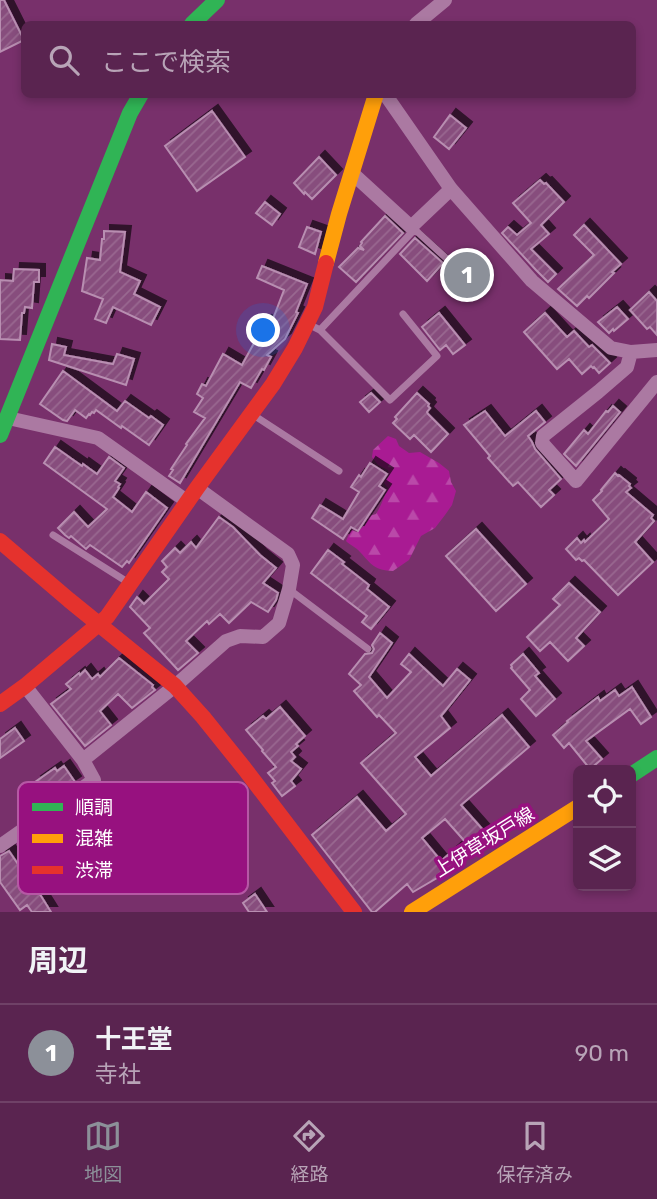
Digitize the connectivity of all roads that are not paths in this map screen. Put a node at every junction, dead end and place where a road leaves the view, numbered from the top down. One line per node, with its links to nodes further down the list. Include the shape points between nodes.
1 (217, 0): 3 (street)
2 (445, 0): 4 (street)
3 (194, 21)
4 (420, 21)
5 (139, 98): 18 (street)
6 (375, 98): 8 (street)
7 (388, 98): 9 (street)
8 (352, 173): 10 (street); 13 (street, via 315,306)
9 (451, 188): 10 (street); 15 (street, via 532,281 611,348)
10 (413, 228): 11 (lane); 13 (lane)
11 (446, 258)
12 (403, 314): 13 (lane, via 437,356 390,400)
13 (314, 327): 17 (street)
14 (657, 350): 15 (street)
15 (631, 352): 16 (street, via 627,367 543,436 542,443 576,481)
16 (657, 382)
17 (251, 414): 20 (lane); 21 (street)
18 (8, 418): 19 (street); 22 (street, via 98,438)
19 (0, 435)
20 (339, 471)
21 (197, 488): 22 (street); 26 (street, via 288,554 293,565)
22 (188, 502): 25 (street)
23 (53, 535): 25 (lane)
24 (0, 541): 27 (street)
25 (131, 583): 27 (street)
26 (289, 589): 28 (lane); 29 (street, via 279,623 263,637 226,640)
27 (100, 625): 29 (street); 30 (street)
28 (368, 649)
29 (175, 686): 33 (street); 39 (street)
30 (25, 687): 31 (street); 33 (street)
31 (0, 704)
32 (657, 758): 34 (street)
33 (83, 760): 35 (street)
34 (636, 772)
35 (91, 782)
36 (573, 810): 40 (street, 上伊草坂戸線)
37 (18, 833): 38 (street)
38 (0, 846)
39 (354, 912)
40 (412, 912)

